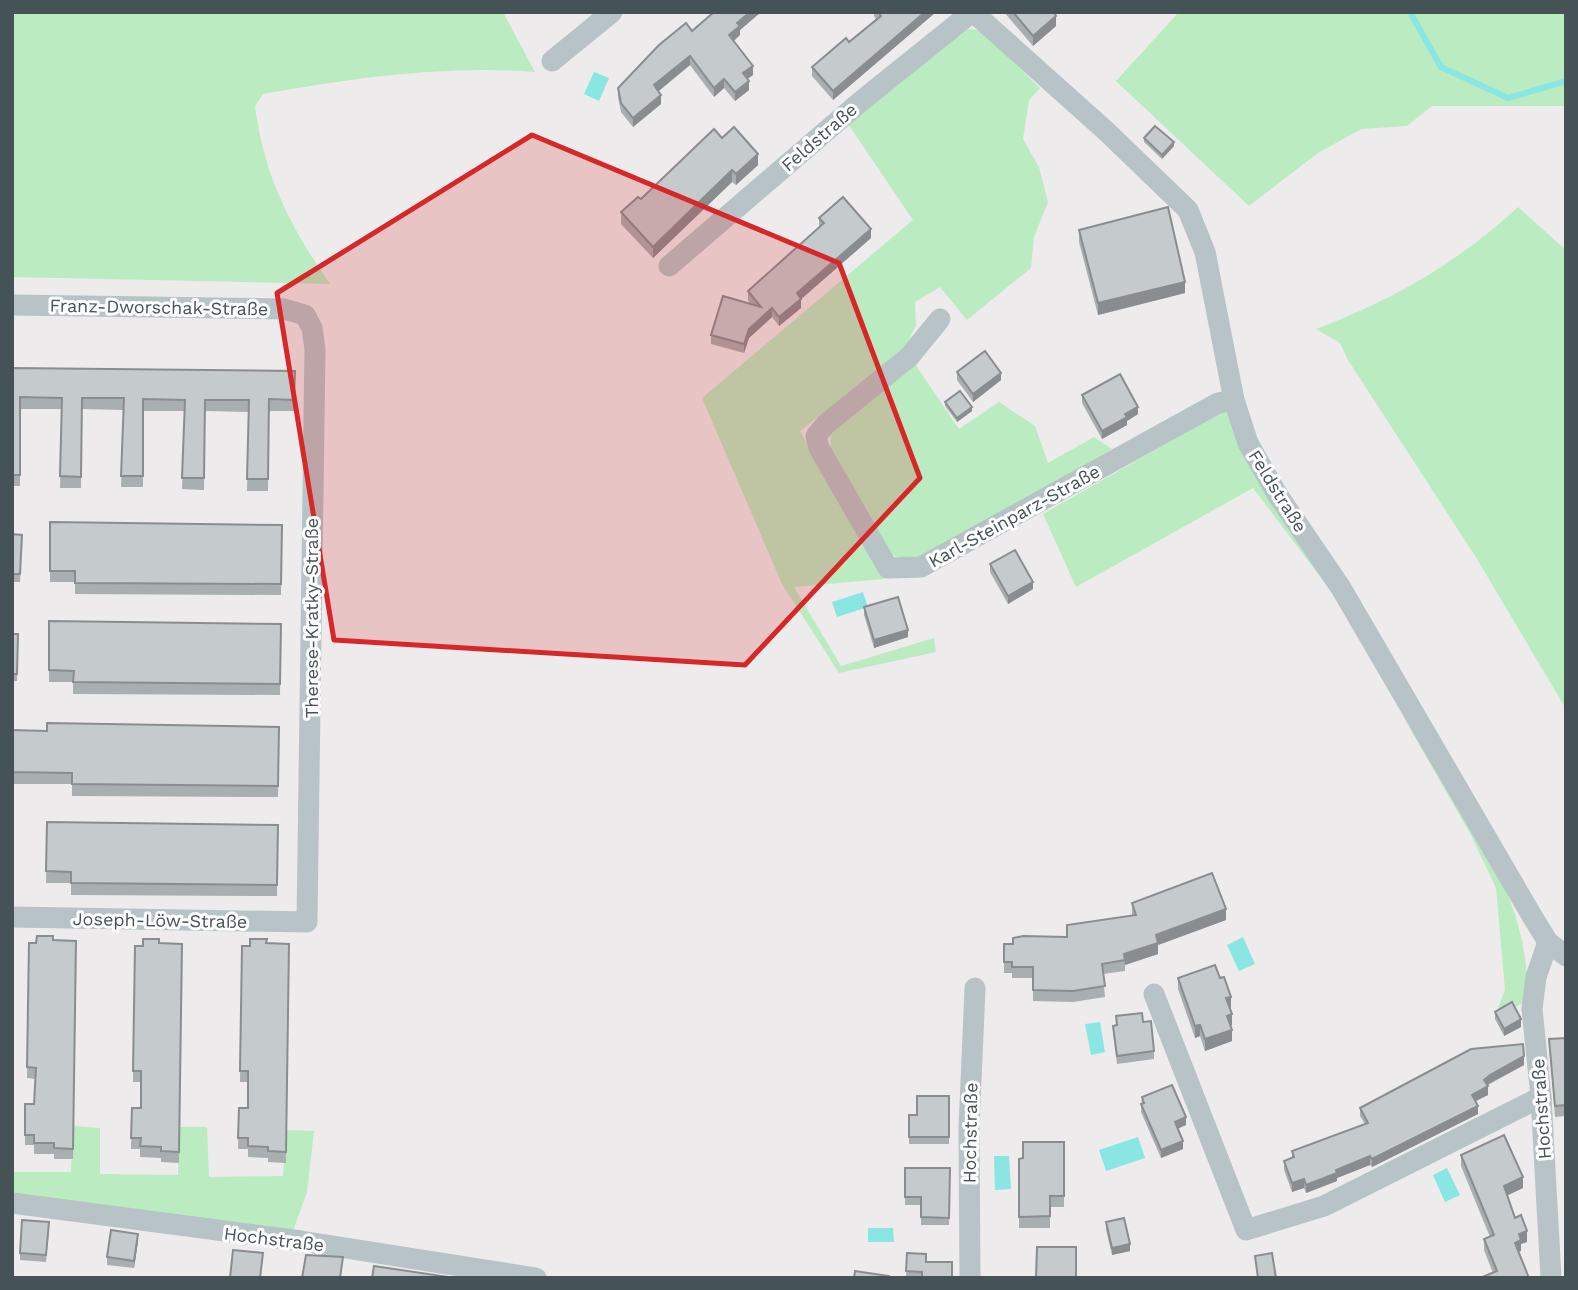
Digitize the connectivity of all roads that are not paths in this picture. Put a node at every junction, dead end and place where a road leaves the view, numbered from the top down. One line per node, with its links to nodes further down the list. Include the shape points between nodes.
1 (612, 12): 3 (street)
2 (972, 12): 4 (street, Feldstraße); 8 (street, Feldstraße, via 1188,211 1205,252)
3 (552, 61)
4 (669, 266)
5 (12, 305): 6 (street, Franz-Dworschak-Straße, via 284,309)
6 (305, 315): 10 (street, Therese-Kratky-Straße, via 315,349)
7 (940, 320): 8 (street, Karl-Steinparz-Straße, via 909,357 816,436 819,449 888,568 922,567 1218,403)
8 (1234, 400): 11 (street, Feldstraße, via 1261,468 1341,588)
9 (12, 918): 10 (street, Joseph-Löw-Straße)
10 (307, 922)
11 (1548, 942): 12 (street, Feldstraße); 15 (street, Hochstraße, via 1536,977 1532,1009)
12 (1566, 956)
13 (975, 988): 18 (street, Hochstraße, via 969,1128)
14 (1154, 993): 15 (street, via 1246,1230 1324,1206)
15 (1541, 1097): 19 (street, Hochstraße)
16 (12, 1203): 17 (street, Hochstraße)
17 (536, 1278)
18 (970, 1278)
19 (1551, 1278)

